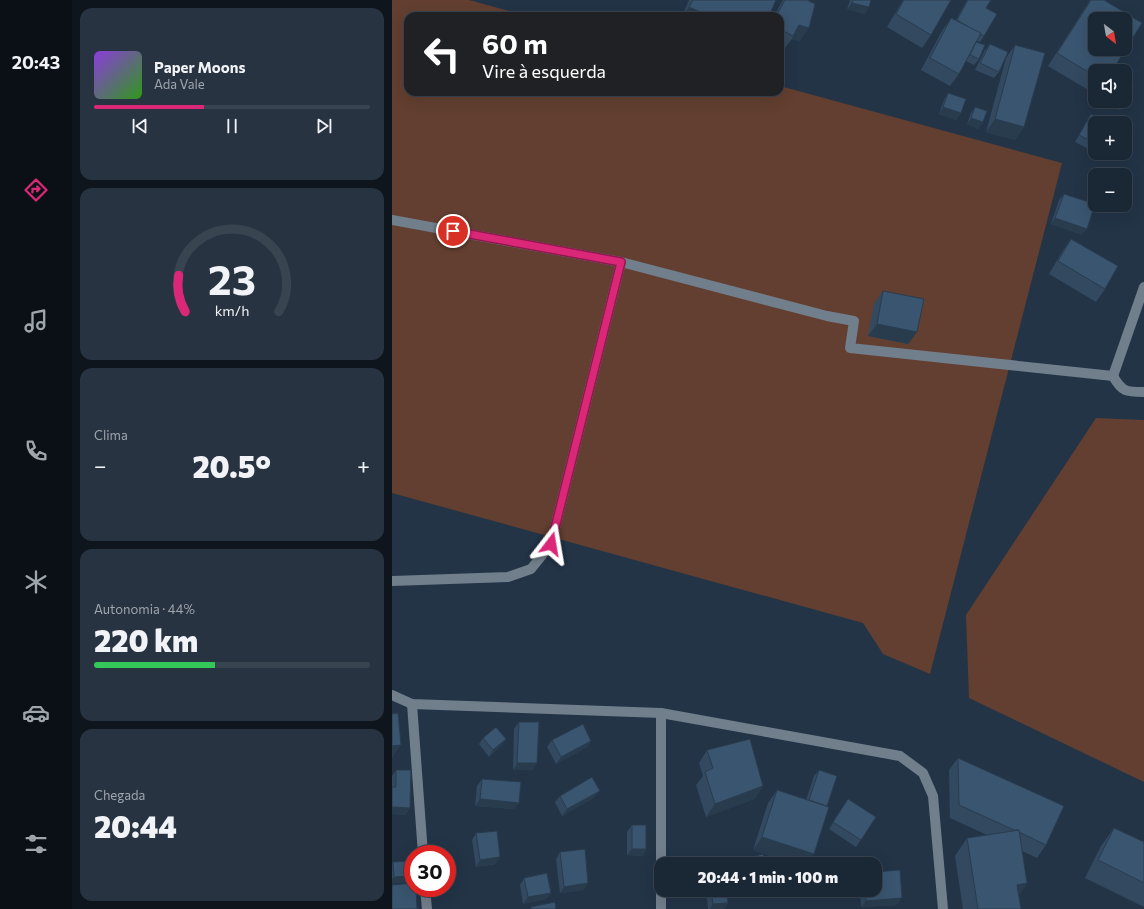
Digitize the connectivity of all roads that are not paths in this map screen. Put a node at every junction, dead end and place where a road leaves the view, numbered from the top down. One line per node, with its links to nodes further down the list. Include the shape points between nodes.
1 (392, 220): 2 (street)
2 (621, 262): 4 (street, via 854,321 850,348); 6 (street, via 551,544 531,569 508,577)
3 (1144, 287): 4 (street)
4 (1113, 376): 5 (street, via 1120,388 1130,392)
5 (1144, 392)
6 (392, 581)
7 (392, 695): 8 (street)
8 (412, 704): 9 (street); 10 (street)
9 (661, 713): 11 (street); 16 (street, via 900,756 923,773 933,796)
10 (422, 845)
11 (661, 857)
12 (425, 897): 14 (street)
13 (661, 897): 15 (street)
14 (426, 909)
15 (661, 909)
16 (943, 909)

